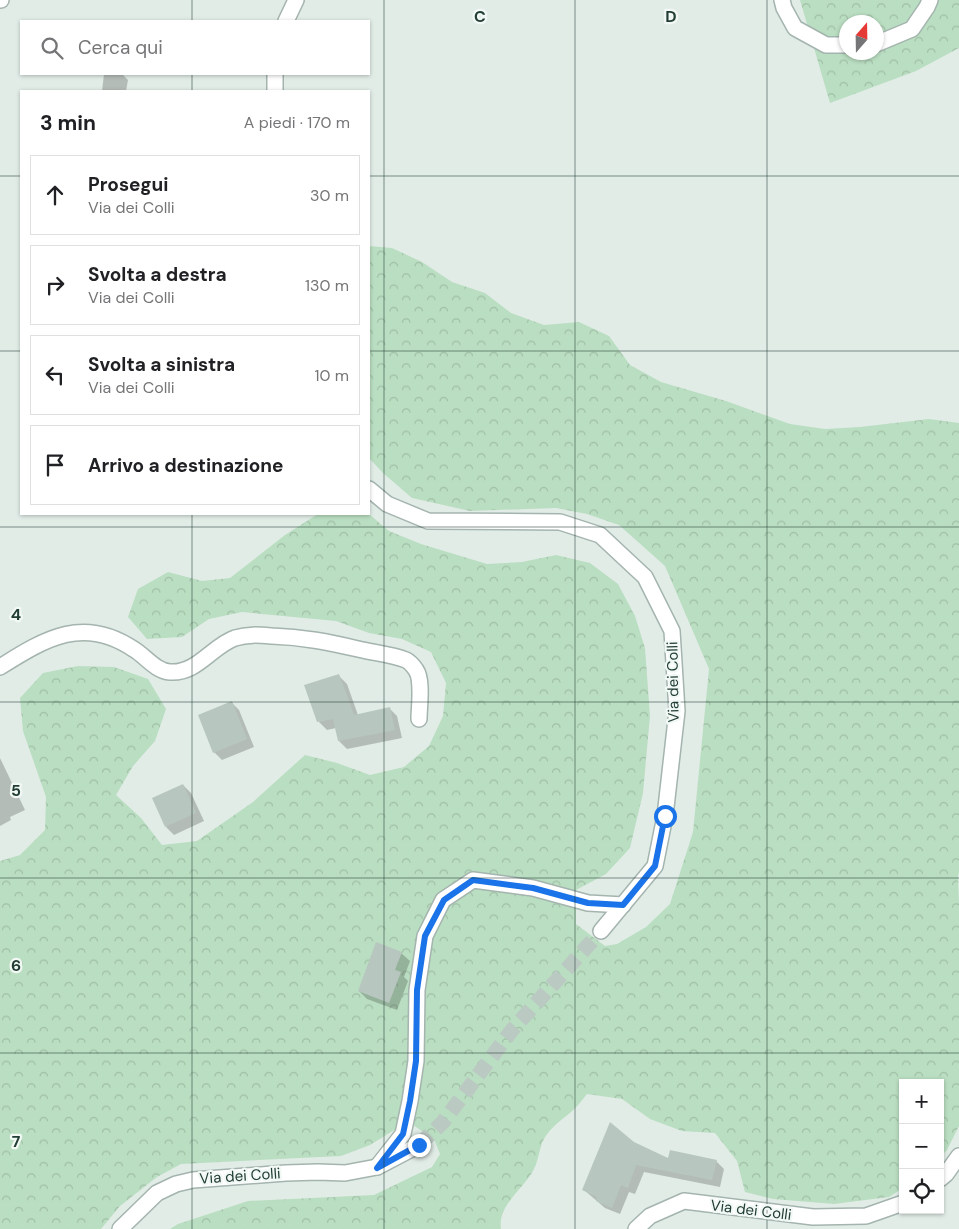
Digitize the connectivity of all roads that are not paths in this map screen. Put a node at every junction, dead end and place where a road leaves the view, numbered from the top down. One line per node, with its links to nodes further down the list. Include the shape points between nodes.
1 (296, 0): 4 (street)
2 (782, 0): 6 (street, via 795,28 826,45)
3 (930, 0): 5 (street, via 912,29)
4 (286, 20)
5 (884, 41)
6 (839, 45)
7 (276, 75): 8 (street)
8 (275, 90)
9 (370, 490): 12 (street, Via dei Colli, via 387,504 428,521 560,522 576,527 600,535 645,578 672,631 677,711 665,816 655,866)
10 (0, 667): 11 (street, via 48,640 78,632 114,639 168,672 180,672 197,665 233,638 250,634 293,636 408,661 418,672)
11 (419, 719)
12 (623, 905): 13 (street, Via dei Colli); 16 (street, via 588,903 533,888 473,880 444,900 425,936 417,990 416,1061 403,1134)
13 (602, 930)
14 (419, 1145): 16 (street, Via dei Colli)
15 (959, 1156): 17 (street)
16 (377, 1168): 19 (street, Via dei Colli, via 345,1173 286,1173 193,1180 176,1184 157,1192)
17 (944, 1176)
18 (899, 1204): 20 (street, Via dei Colli, via 866,1216 813,1217 684,1201 650,1216)
19 (120, 1229)
20 (636, 1229)

